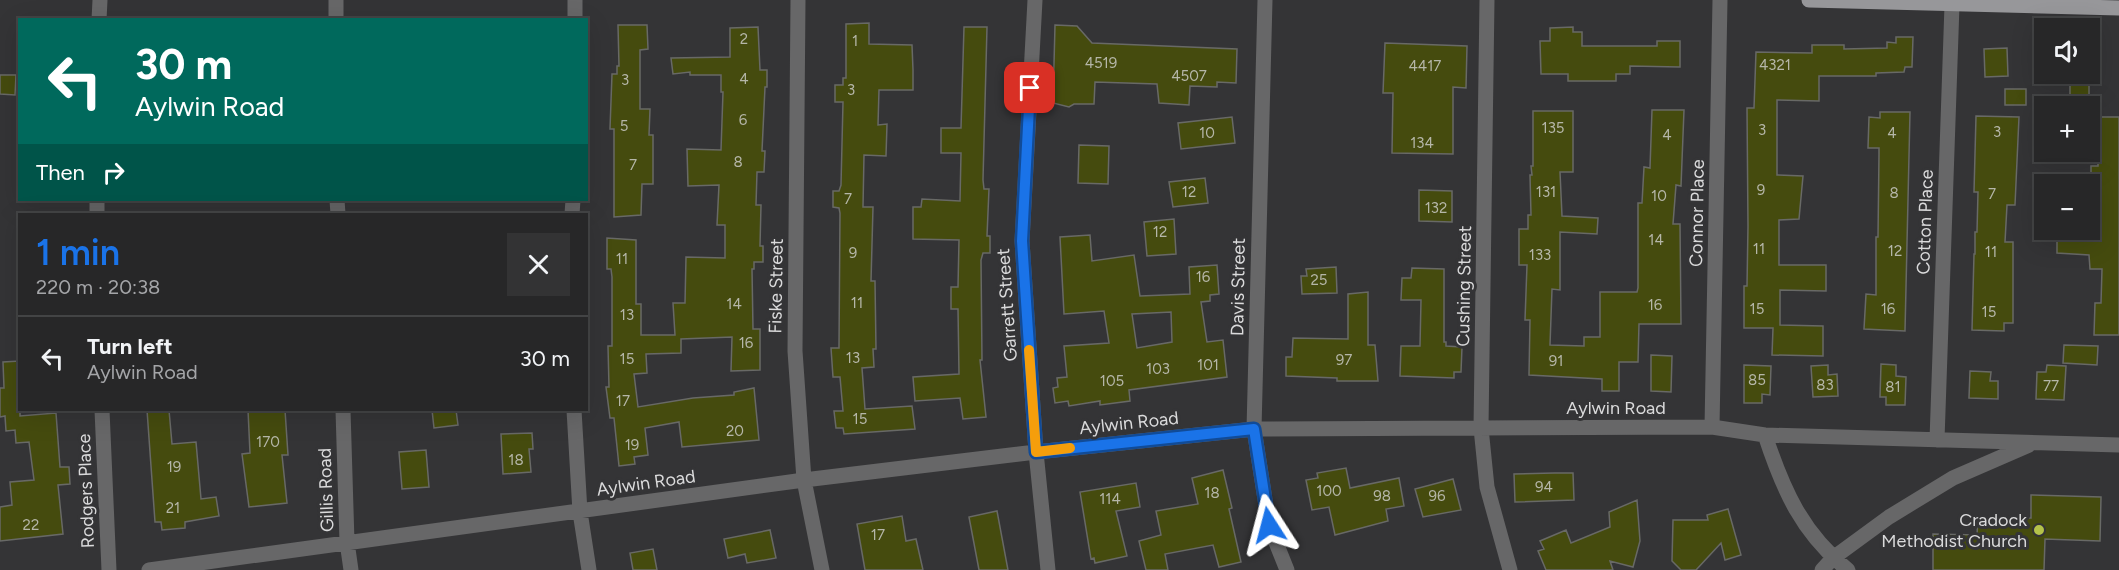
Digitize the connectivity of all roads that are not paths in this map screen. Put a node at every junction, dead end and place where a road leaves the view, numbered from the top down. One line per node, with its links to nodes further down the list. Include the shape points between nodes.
1 (100, 0): 12 (street)
2 (336, 0): 13 (street)
3 (575, 0): 14 (street)
4 (798, 0): 26 (street, Fiske Street, via 795,351)
5 (1035, 0): 25 (street, Garrett Street, via 1022,241)
6 (1265, 0): 20 (street, Davis Street)
7 (1487, 0): 19 (street, Cushing Street)
8 (1720, 0): 18 (street, Connor Place)
9 (1809, 0): 10 (main road)
10 (1952, 5): 11 (main road); 22 (street, Cotton Place)
11 (2119, 8)
12 (99, 18)
13 (336, 18)
14 (575, 18)
15 (102, 411): 30 (street, Rodgers Place)
16 (343, 411): 28 (street, Gillis Road)
17 (574, 411): 27 (street)
18 (1712, 427): 19 (street, Aylwin Road); 21 (street, Aylwin Road)
19 (1481, 428): 20 (street, Aylwin Road); 37 (street, Cushing Street, via 1487,487)
20 (1254, 429): 25 (street, Aylwin Road); 36 (street, Davis Street, via 1269,525)
21 (1765, 435): 22 (street, Aylwin Road); 29 (street, via 1779,476 1800,518)
22 (1937, 441): 23 (street, Aylwin Road)
23 (2035, 443): 24 (street, Aylwin Road); 29 (street, via 1953,478 1889,517)
24 (2119, 445)
25 (1036, 452): 26 (street, Aylwin Road); 35 (street, Garrett Street)
26 (804, 480): 27 (street, Aylwin Road); 34 (street, Fiske Street)
27 (579, 512): 28 (street, Aylwin Road); 33 (street)
28 (347, 542): 31 (street, Aylwin Road); 32 (street, Gillis Road)
29 (1833, 558): 38 (street); 39 (street)
30 (109, 570)
31 (149, 570)
32 (351, 570)
33 (589, 570)
34 (822, 570)
35 (1048, 570)
36 (1287, 570)
37 (1510, 570)
38 (1822, 570)
39 (1848, 570)

